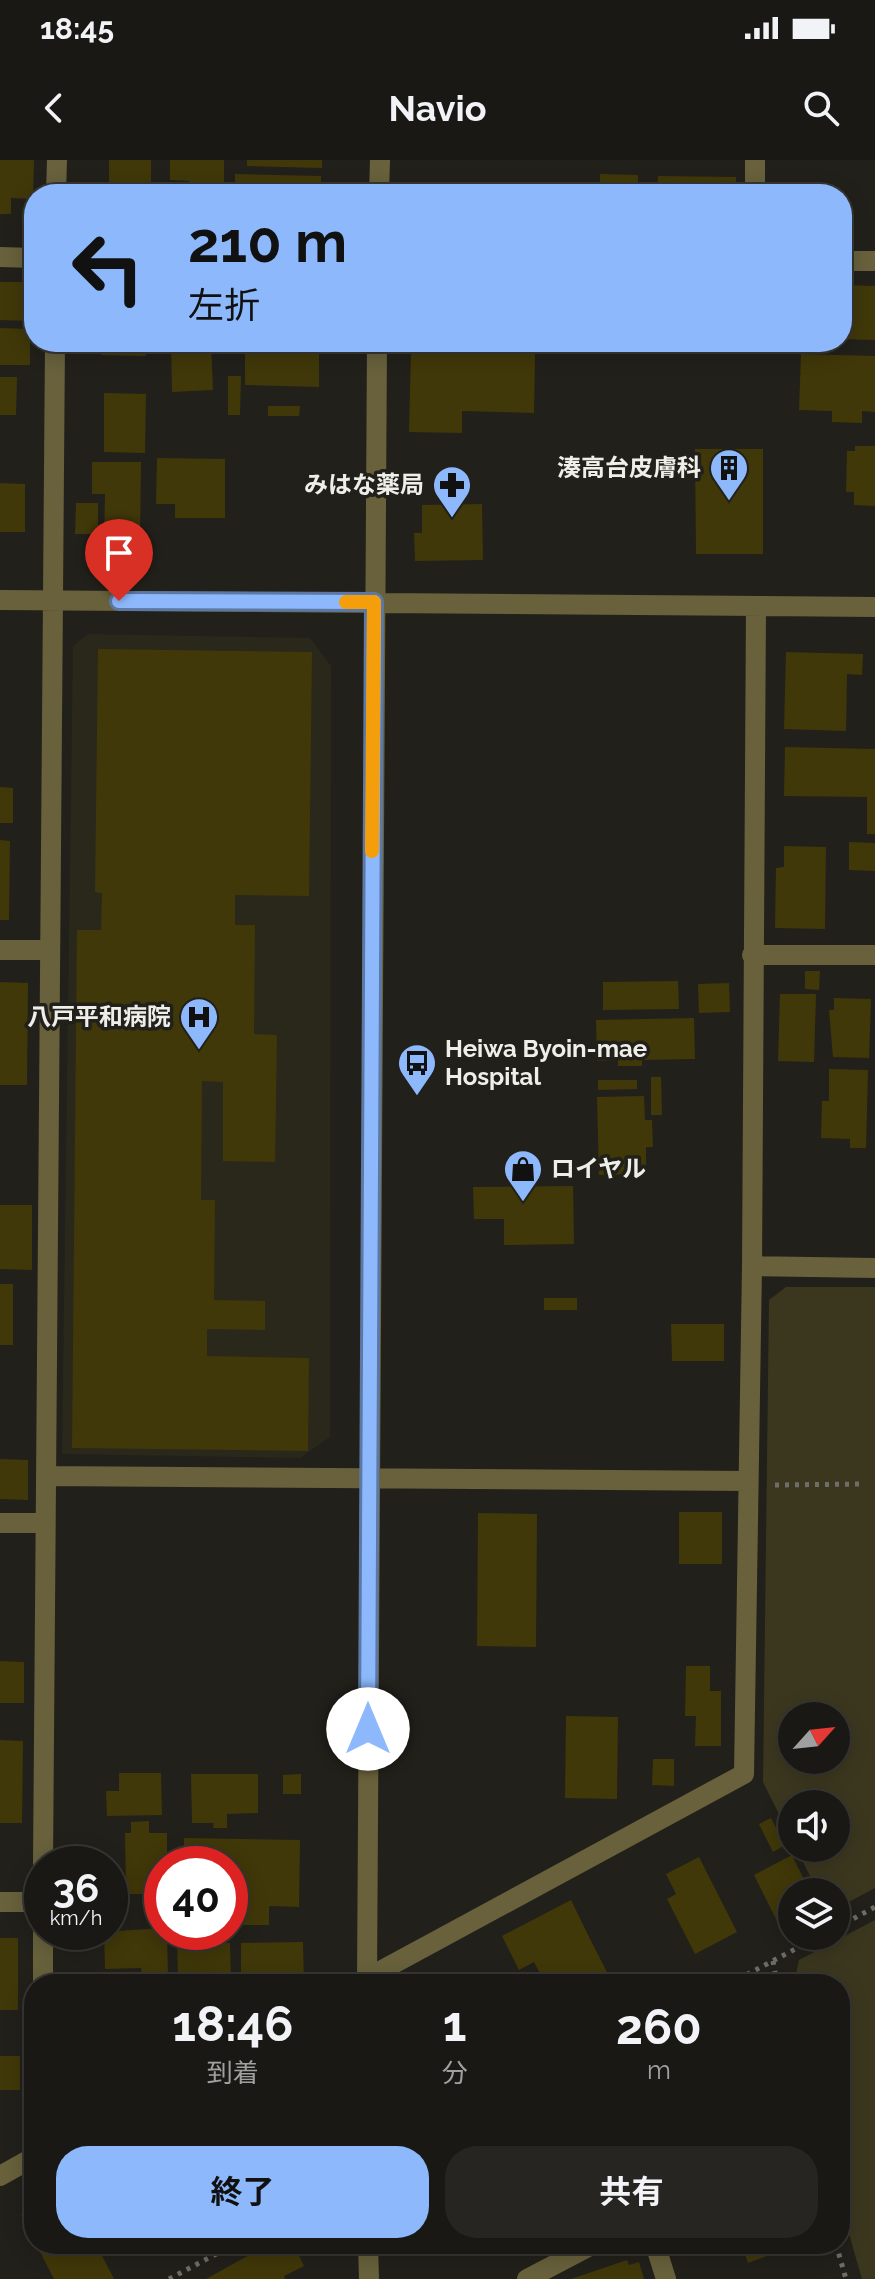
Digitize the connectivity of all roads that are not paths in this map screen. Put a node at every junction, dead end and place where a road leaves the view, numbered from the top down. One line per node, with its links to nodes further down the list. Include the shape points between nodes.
1 (57, 160): 4 (street)
2 (380, 160): 5 (street)
3 (755, 160): 6 (street)
4 (56, 184)
5 (379, 184)
6 (755, 184)
7 (0, 257): 8 (street)
8 (24, 258)
9 (852, 261): 10 (street)
10 (875, 261)
11 (55, 352): 14 (street)
12 (377, 352): 15 (street)
13 (0, 600): 14 (street)
14 (55, 600): 15 (street); 19 (street)
15 (374, 602): 16 (street); 25 (street)
16 (756, 606): 17 (street); 20 (street)
17 (875, 607)
18 (0, 950): 19 (street)
19 (50, 950): 24 (street)
20 (752, 955): 21 (street); 22 (street)
21 (875, 955)
22 (752, 1266): 23 (street); 26 (street)
23 (875, 1268)
24 (46, 1476): 25 (street); 28 (street)
25 (369, 1481): 26 (street); 34 (street)
26 (748, 1483): 35 (street, via 744,1774)
27 (0, 1523): 28 (street)
28 (44, 1523): 29 (street)
29 (43, 1846)
30 (0, 1902): 31 (street)
31 (24, 1902)
32 (43, 1950): 33 (street)
33 (43, 1974)
34 (364, 1974)
35 (379, 1974)
36 (24, 2163): 37 (street)
37 (0, 2176)
38 (368, 2254): 41 (street)
39 (575, 2254): 42 (street)
40 (658, 2254): 43 (street)
41 (369, 2279)
42 (527, 2279)
43 (666, 2279)

